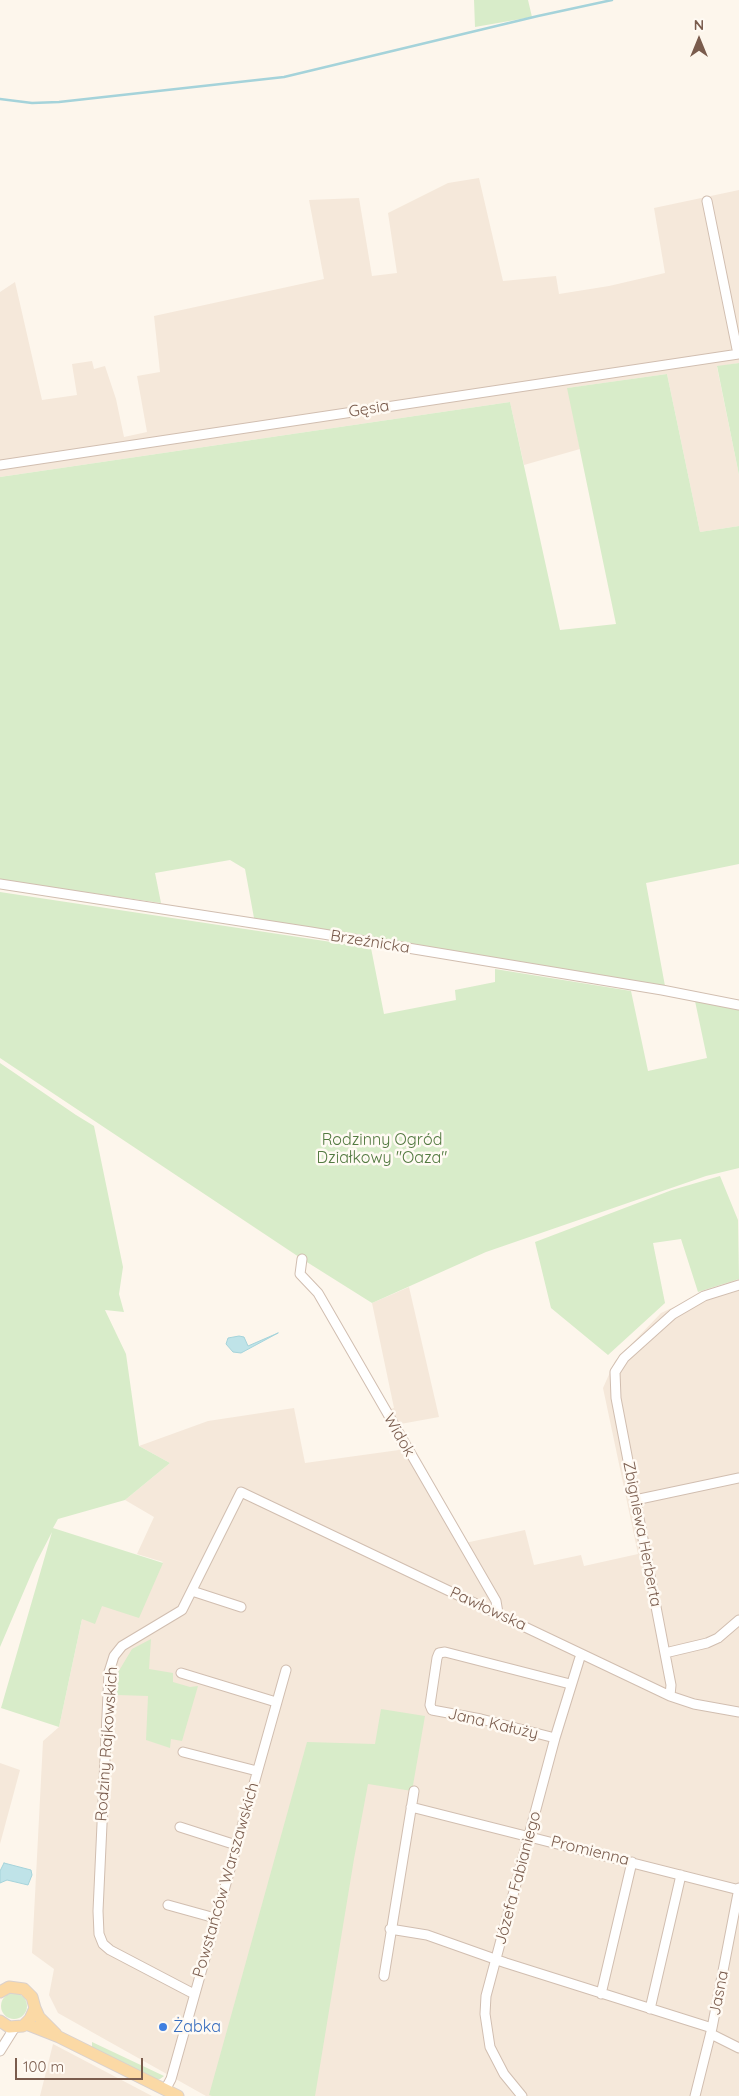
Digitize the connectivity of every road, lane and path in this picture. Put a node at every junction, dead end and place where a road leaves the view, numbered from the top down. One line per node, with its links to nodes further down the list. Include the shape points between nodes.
1 (707, 201): 2 (street)
2 (739, 354): 3 (street, Gęsia)
3 (0, 465)
4 (0, 884): 5 (street, Brzeźnicka, via 336,936)
5 (739, 1005)
6 (302, 1259): 13 (street, Widok, via 300,1274 318,1292 496,1601)
7 (739, 1285): 10 (street, Zbigniewa Herberta, via 704,1296 678,1310 624,1358 615,1372 616,1398)
8 (739, 1478): 10 (street)
9 (242, 1492): 11 (street, Rodziny Rajkowskich); 13 (street, Pawłowska)
10 (635, 1500): 15 (street, Zbigniewa Herberta)
11 (192, 1591): 12 (street); 40 (street, Rodziny Rajkowskich, via 182,1610 122,1646 111,1664 98,1911 103,1944)
12 (241, 1607)
13 (498, 1613): 16 (street, Pawłowska)
14 (739, 1620): 15 (street, via 707,1643)
15 (665, 1653): 20 (street, Zbigniewa Herberta, via 672,1688)
16 (581, 1654): 19 (street, Józefa Fabianiego); 20 (street, Pawłowska)
17 (286, 1670): 21 (street, Powstańców Warszawskich)
18 (180, 1673): 21 (street)
19 (570, 1684): 23 (street, Józefa Fabianiego); 23 (street, Jana Kałuży, via 442,1651 437,1658 432,1710)
20 (670, 1696): 22 (street, Pawłowska)
21 (276, 1702): 25 (street, Powstańców Warszawskich)
22 (739, 1712)
23 (555, 1738): 29 (street, Józefa Fabianiego)
24 (183, 1752): 25 (street)
25 (257, 1771): 30 (street, Powstańców Warszawskich)
26 (414, 1791): 27 (street)
27 (411, 1807): 29 (street, Promienna); 36 (street)
28 (180, 1827): 30 (street)
29 (529, 1836): 31 (street, Promienna); 37 (street, Józefa Fabianiego)
30 (236, 1844): 35 (street, Powstańców Warszawskich)
31 (632, 1862): 32 (street, Promienna); 41 (street)
32 (681, 1875): 33 (street, Promienna); 43 (street)
33 (739, 1889): 46 (street, Jasna)
34 (168, 1905): 35 (street)
35 (216, 1918): 40 (street, Powstańców Warszawskich)
36 (390, 1929): 37 (street, via 427,1936); 38 (street)
37 (496, 1960): 41 (street); 52 (street, Józefa Fabianiego, via 486,1996 487,2034 495,2060)
38 (384, 1976)
39 (0, 1992): 42 (main road, via 9,1987 24,1989 32,1997)
40 (194, 1994): 50 (street, Powstańców Warszawskich, via 171,2079)
41 (601, 1994): 43 (street)
42 (35, 2008): 45 (main road); 47 (main road)
43 (650, 2009): 46 (street)
44 (0, 2022): 45 (main road, via 9,2027)
45 (20, 2025): 47 (main road); 49 (street)
46 (712, 2031): 48 (street); 53 (street, Jasna)
47 (59, 2037): 50 (main road)
48 (739, 2048)
49 (0, 2052)
50 (165, 2090): 51 (main road)
51 (178, 2096)
52 (522, 2096)
53 (695, 2096)

